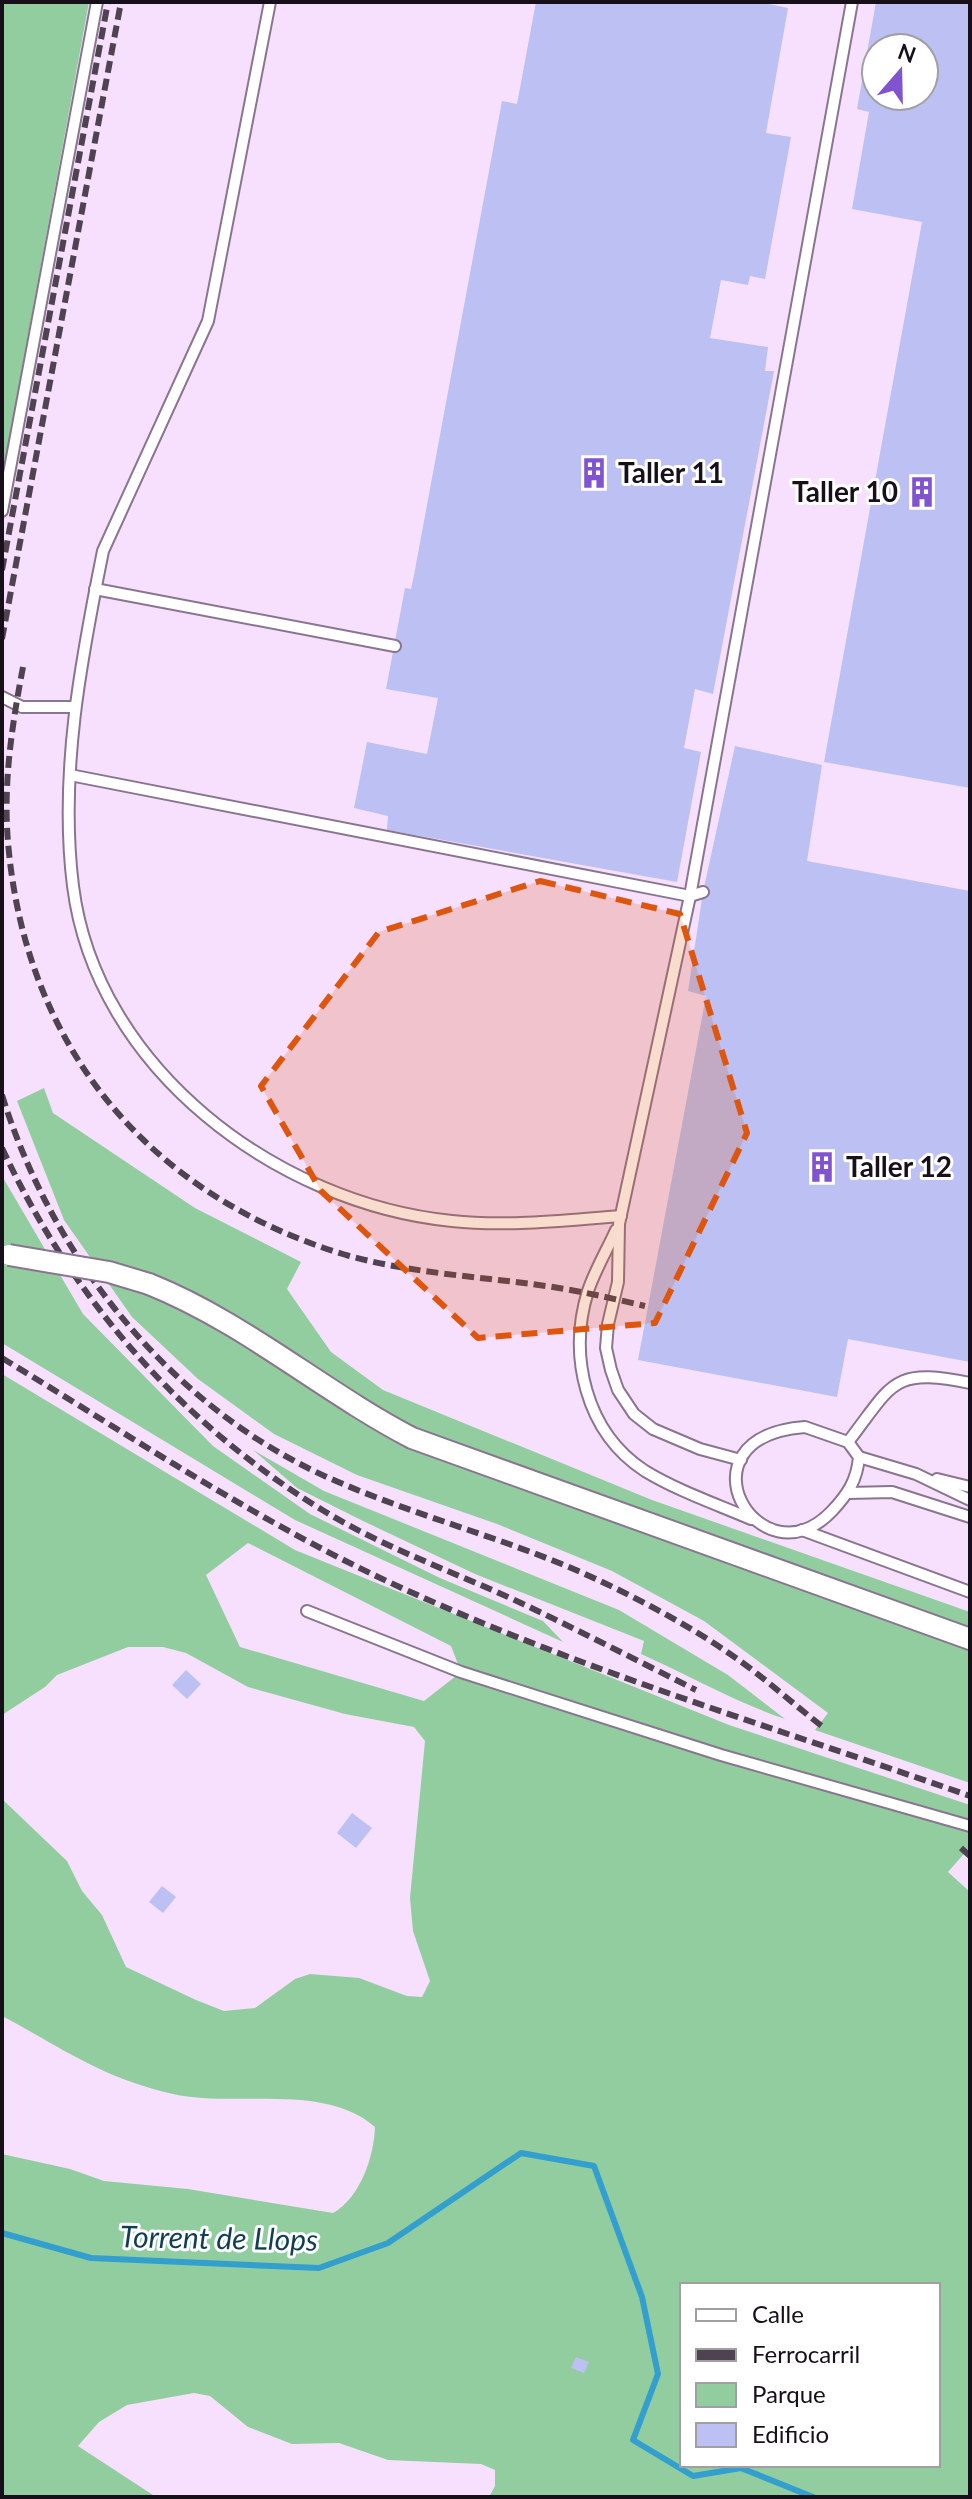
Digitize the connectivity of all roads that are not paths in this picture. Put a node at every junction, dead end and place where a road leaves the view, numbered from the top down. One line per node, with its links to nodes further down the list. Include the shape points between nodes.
1 (97, 2): 4 (lane)
2 (270, 2): 5 (lane, via 208,321 103,551)
3 (852, 2): 11 (lane)
4 (2, 511)
5 (95, 589): 6 (lane); 8 (lane)
6 (395, 646)
7 (2, 697): 8 (lane, via 22,707)
8 (75, 707): 9 (lane)
9 (70, 775): 11 (lane); 12 (lane, via 73,888 88,948 135,1039 191,1103 224,1130 291,1174 409,1214 499,1223)
10 (703, 892): 11 (lane)
11 (690, 896): 12 (lane)
12 (620, 1220): 17 (lane, via 618,1282 606,1348 618,1390 634,1414 653,1429); 23 (lane, via 592,1279 582,1318 580,1369 588,1397 618,1447 642,1469)
13 (6, 1254): 27 (street, bridge, via 109,1272 192,1301 359,1410 412,1438)
14 (970, 1383): 15 (lane, via 920,1375 901,1379)
15 (848, 1442): 16 (lane); 17 (lane, via 805,1427 784,1428 757,1440)
16 (859, 1457): 18 (lane); 20 (lane)
17 (741, 1460): 23 (lane, via 736,1487)
18 (916, 1474): 19 (lane); 21 (lane)
19 (970, 1487)
20 (848, 1493): 22 (lane, via 892,1492); 24 (lane, via 817,1524)
21 (970, 1500)
22 (970, 1517)
23 (751, 1519): 24 (lane, via 767,1527)
24 (802, 1530): 25 (lane)
25 (970, 1592)
26 (307, 1611): 28 (lane, via 476,1676 721,1755)
27 (970, 1639)
28 (970, 1826)

